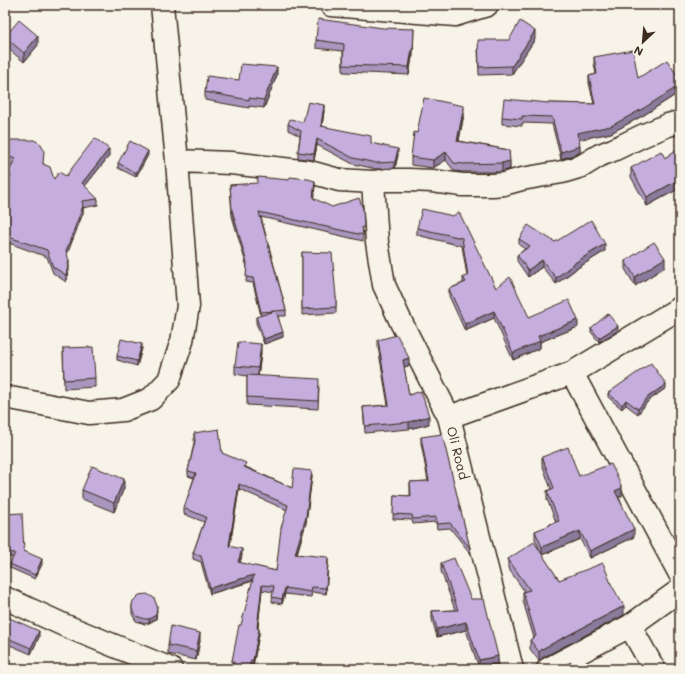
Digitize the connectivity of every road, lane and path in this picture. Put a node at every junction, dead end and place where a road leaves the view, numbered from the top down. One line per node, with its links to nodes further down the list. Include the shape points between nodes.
1 (162, 5): 5 (street)
2 (331, 5): 3 (street, via 455,15)
3 (487, 5)
4 (680, 122): 6 (street, via 642,136 582,166 504,184 462,185 408,180)
5 (177, 162): 6 (street, via 231,163 310,172 339,180); 9 (street, via 188,306 182,341 169,380 151,399 124,410 89,413)
6 (373, 182): 10 (street, via 377,242 384,285)
7 (680, 308): 8 (street, Oli Road)
8 (572, 373): 10 (street, Oli Road); 11 (street)
9 (5, 397)
10 (449, 417): 16 (street, Oli Road)
11 (680, 574)
12 (680, 590): 14 (street)
13 (5, 598): 15 (street)
14 (630, 626): 17 (street); 18 (street)
15 (171, 669)
16 (512, 669)
17 (548, 669)
18 (654, 669)

